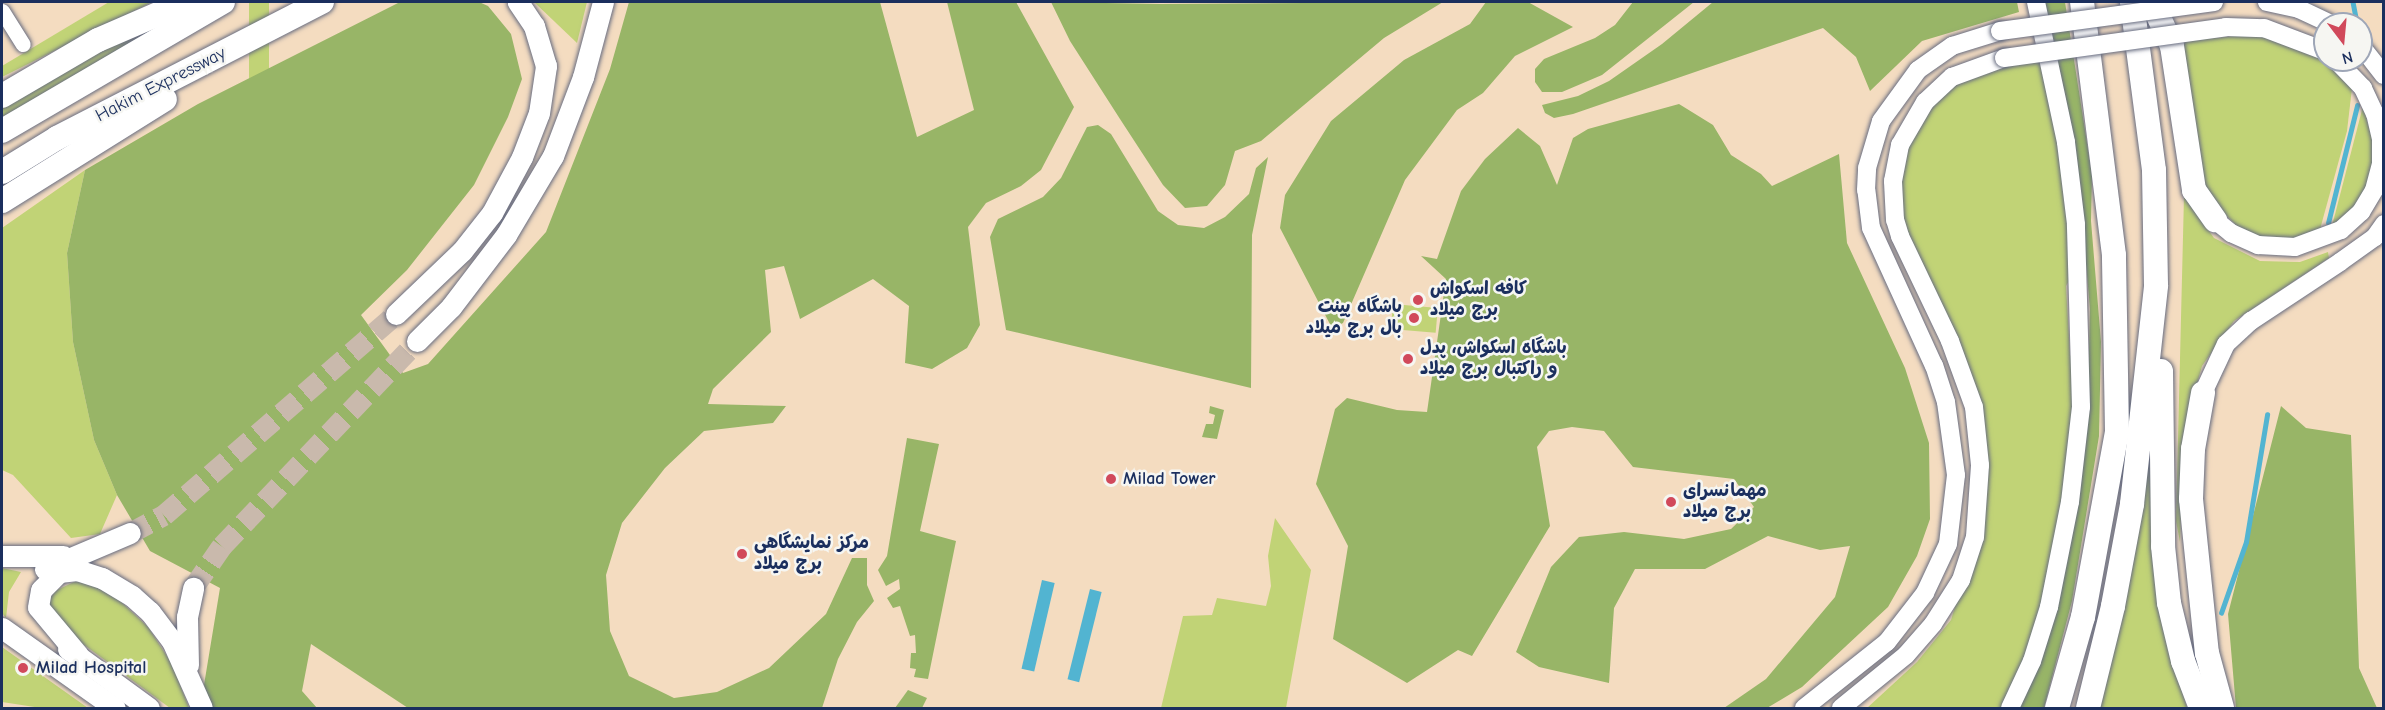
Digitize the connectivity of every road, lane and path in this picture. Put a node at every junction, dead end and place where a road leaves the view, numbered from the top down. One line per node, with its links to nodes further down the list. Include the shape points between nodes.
1 (186, 2): 21 (highway, via 98,40)
2 (223, 2): 22 (highway, Hakim Expressway)
3 (322, 2): 14 (highway, Hakim Expressway)
4 (335, 2): 14 (main road)
5 (518, 2): 28 (main road, via 534,26 546,66 539,113 522,157 492,213)
6 (603, 2): 29 (main road, via 584,77 553,156 506,235)
7 (2036, 2): 47 (street, via 2066,142 2076,224 2081,407 2070,502 2049,607 2032,661)
8 (2082, 2): 48 (highway, via 2114,255 2117,431 2083,617)
9 (2132, 2): 27 (highway, via 2154,170)
10 (2152, 2): 25 (highway, via 2172,46 2194,190)
11 (2214, 2): 33 (street, bridge, via 2000,31 1952,46 1911,77 1881,121 1867,168 1866,190 1871,228)
12 (2267, 2): 15 (street)
13 (2, 11): 16 (street)
14 (296, 16): 23 (highway, Hakim Expressway, via 57,138); 24 (highway)
15 (2313, 16)
16 (23, 44)
17 (2313, 46): 32 (street, bridge, via 2264,28 2226,27 2004,58 1952,77 1925,102 1900,145 1893,181 1894,220)
18 (2373, 61): 20 (street)
19 (2348, 72): 25 (street, via 2363,88 2375,114 2381,164 2374,190 2361,212 2324,239 2295,248 2258,245 2231,233)
20 (2384, 75)
21 (2, 96)
22 (2, 131)
23 (2, 172)
24 (2, 201)
25 (2215, 220)
26 (2384, 224): 34 (street, via 2375,237 2251,321 2226,344)
27 (2156, 285): 49 (highway, via 2132,504); 50 (highway, via 2163,546 2175,626)
28 (426, 287): 29 (main road); 30 (main road)
29 (451, 307): 31 (main road)
30 (396, 314)
31 (417, 341)
32 (1964, 374): 33 (street); 46 (street, via 1979,440 1980,503 1970,556 1946,607 1906,655)
33 (1940, 381): 45 (street, via 1954,455 1956,491 1948,544 1925,593 1887,642)
34 (2203, 393): 51 (highway, via 2193,449 2191,499 2207,653)
35 (130, 533): 37 (main road)
36 (2, 556): 37 (main road)
37 (69, 556): 40 (main road, via 38,572 26,593 25,609 29,622 40,634)
38 (193, 588): 41 (main road, via 188,617)
39 (2, 628): 42 (main road)
40 (78, 655): 41 (main road, via 38,607 48,579 76,570 102,578 132,596 164,628); 43 (main road)
41 (189, 672): 44 (main road)
42 (115, 708)
43 (149, 708)
44 (202, 708)
45 (1804, 708)
46 (1841, 708)
47 (2010, 708)
48 (2057, 708)
49 (2088, 708)
50 (2201, 708)
51 (2222, 708)

